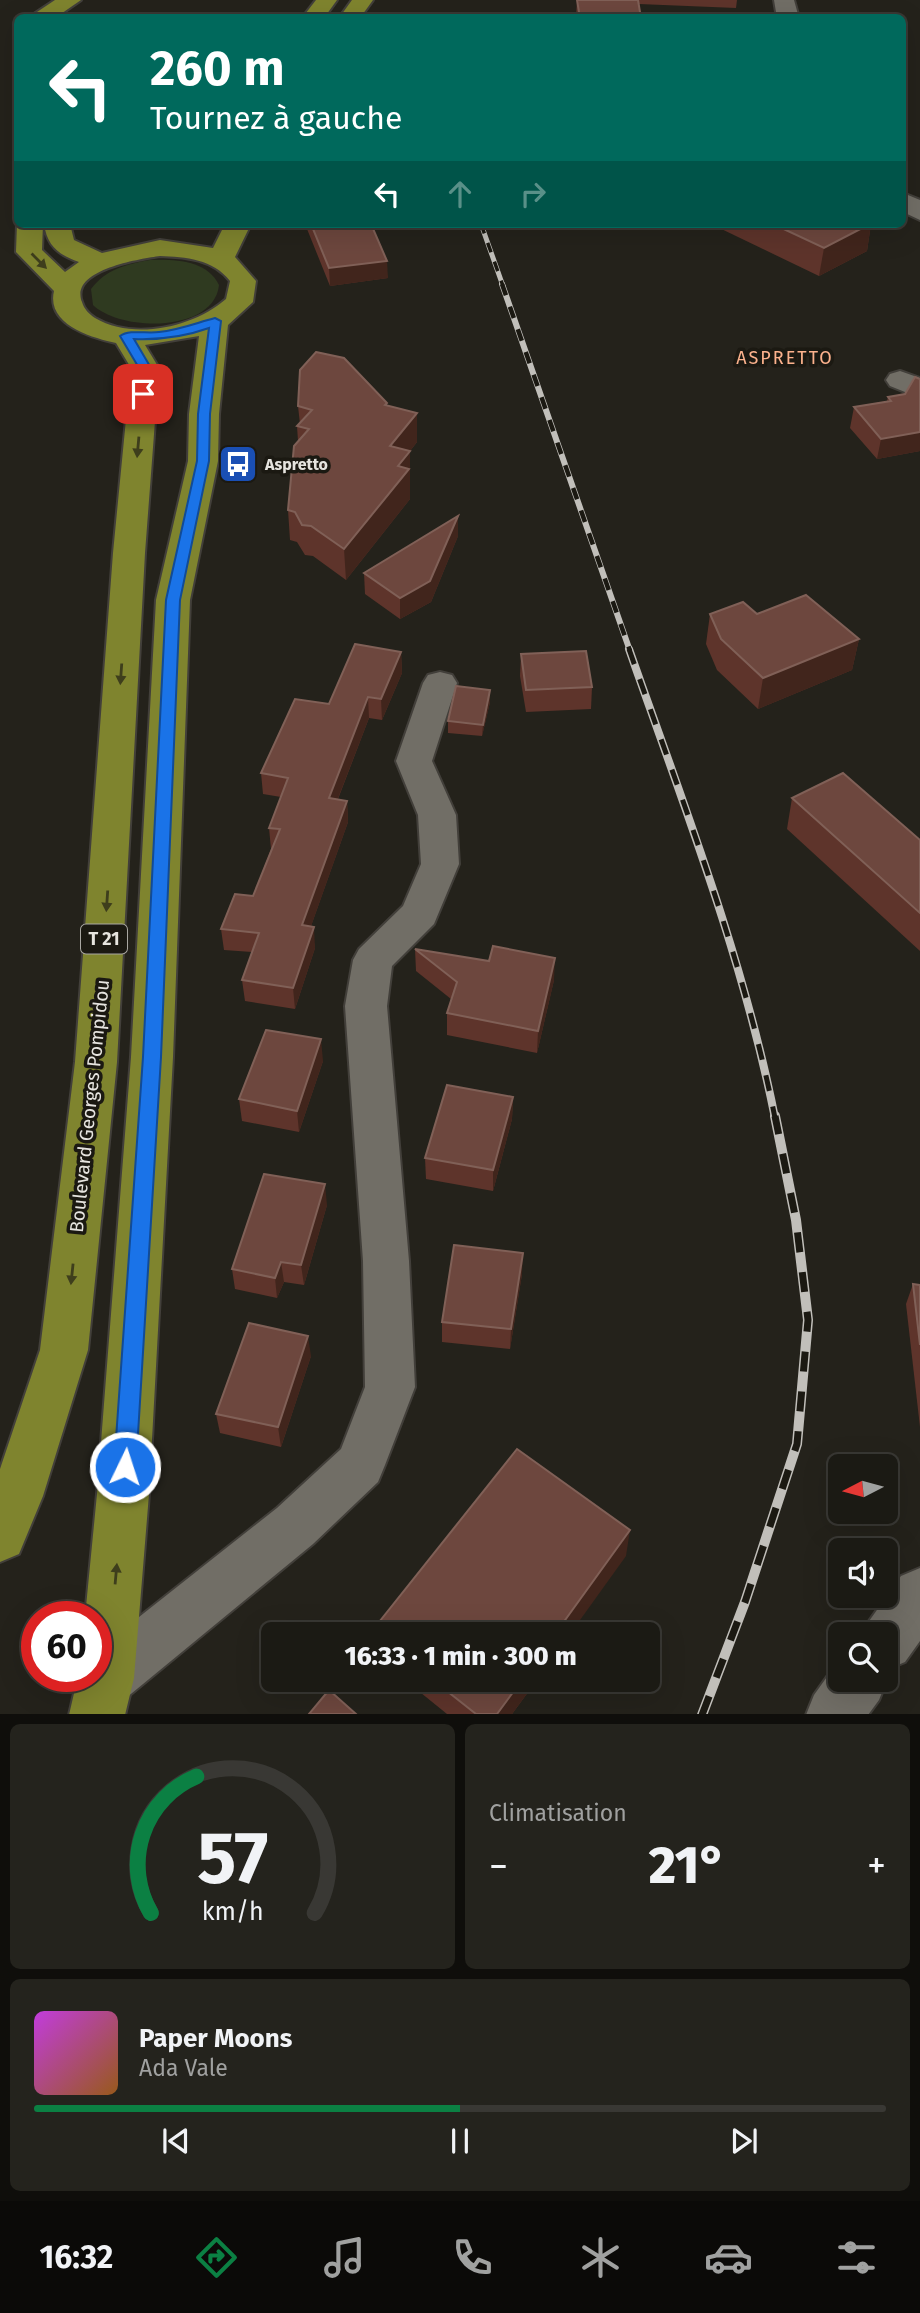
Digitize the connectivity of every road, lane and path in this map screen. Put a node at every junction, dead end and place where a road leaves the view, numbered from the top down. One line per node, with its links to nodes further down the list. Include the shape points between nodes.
1 (71, 0): 4 (main road)
2 (327, 0): 5 (main road)
3 (363, 0): 6 (main road)
4 (45, 14)
5 (315, 14)
6 (352, 14)
7 (30, 228): 14 (main road, one-way to 14, via 29,252)
8 (57, 228): 13 (main road, via 64,247)
9 (178, 228): 11 (main road)
10 (236, 228): 12 (main road)
11 (160, 248): 12 (main road); 13 (main road)
12 (221, 258): 15 (main road, via 236,268 243,281 239,302)
13 (101, 261): 14 (main road, via 74,279)
14 (68, 290): 16 (main road, via 67,302 85,324)
15 (215, 321): 16 (main road, via 188,331); 22 (main road, one-way to 15, via 124,1481 152,1057 173,600 203,461)
16 (126, 336): 18 (main road, Boulevard Georges Pompidou / T 21, one-way to 18, via 145,368 96,1062 64,1350)
17 (440, 683): 22 (street, via 414,761 437,815 440,864 420,914 373,960 366,1006 386,1261 390,1387 360,1465)
18 (0, 1536)
19 (920, 1595): 20 (street)
20 (898, 1626)
21 (850, 1692): 23 (street)
22 (102, 1696)
23 (834, 1714)

